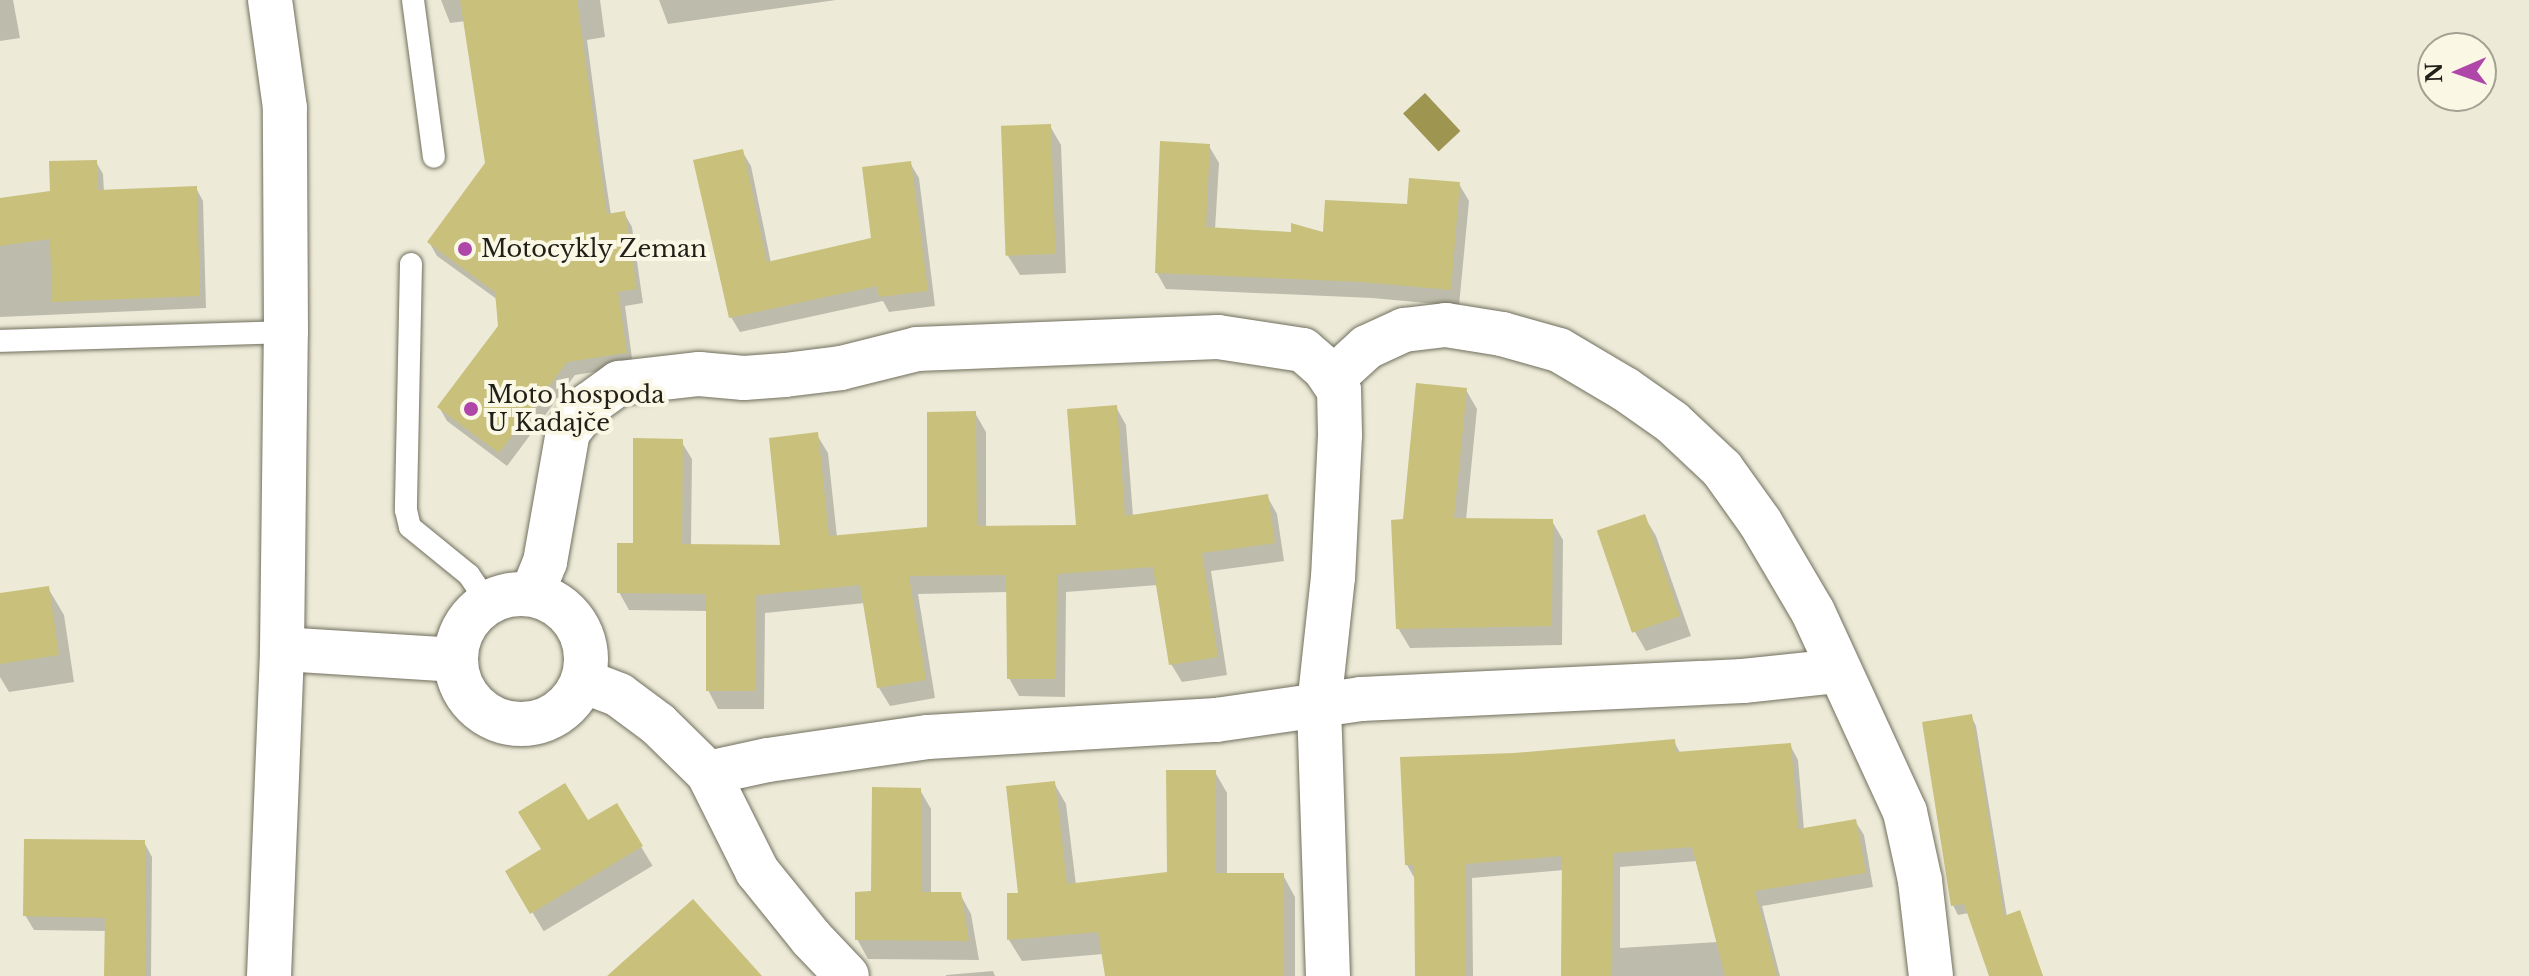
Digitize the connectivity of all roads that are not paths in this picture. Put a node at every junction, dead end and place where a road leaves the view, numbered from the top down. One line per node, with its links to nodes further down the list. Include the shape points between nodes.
1 (270, 0): 5 (street, via 285,108)
2 (413, 0): 3 (lane)
3 (434, 157)
4 (411, 264): 9 (lane, via 406,510 410,527 469,575)
5 (286, 332): 6 (lane); 10 (street)
6 (0, 341)
7 (1332, 379): 8 (street, via 1303,350 1218,337 917,349 785,375 699,374 619,383 590,404 568,432 545,562); 12 (street, via 1367,347 1404,330 1446,325 1559,350 1672,422 1722,469 1813,612); 14 (street, via 1339,390 1340,435)
8 (532, 594): 9 (street, via 509,594); 13 (street, via 571,616 585,647)
9 (487, 602): 11 (street, via 470,617)
10 (282, 649): 11 (street); 16 (street)
11 (455, 660): 13 (street, via 459,682 471,702 489,717 510,724 533,724 555,716)
12 (1838, 671): 14 (street, via 1743,681 1361,699); 19 (street, via 1905,812 1920,881)
13 (583, 681): 15 (street, via 619,695)
14 (1319, 706): 15 (street, via 1216,720 928,737); 18 (street)
15 (708, 773): 17 (street, via 757,871)
16 (269, 976)
17 (847, 976)
18 (1328, 976)
19 (1931, 976)

